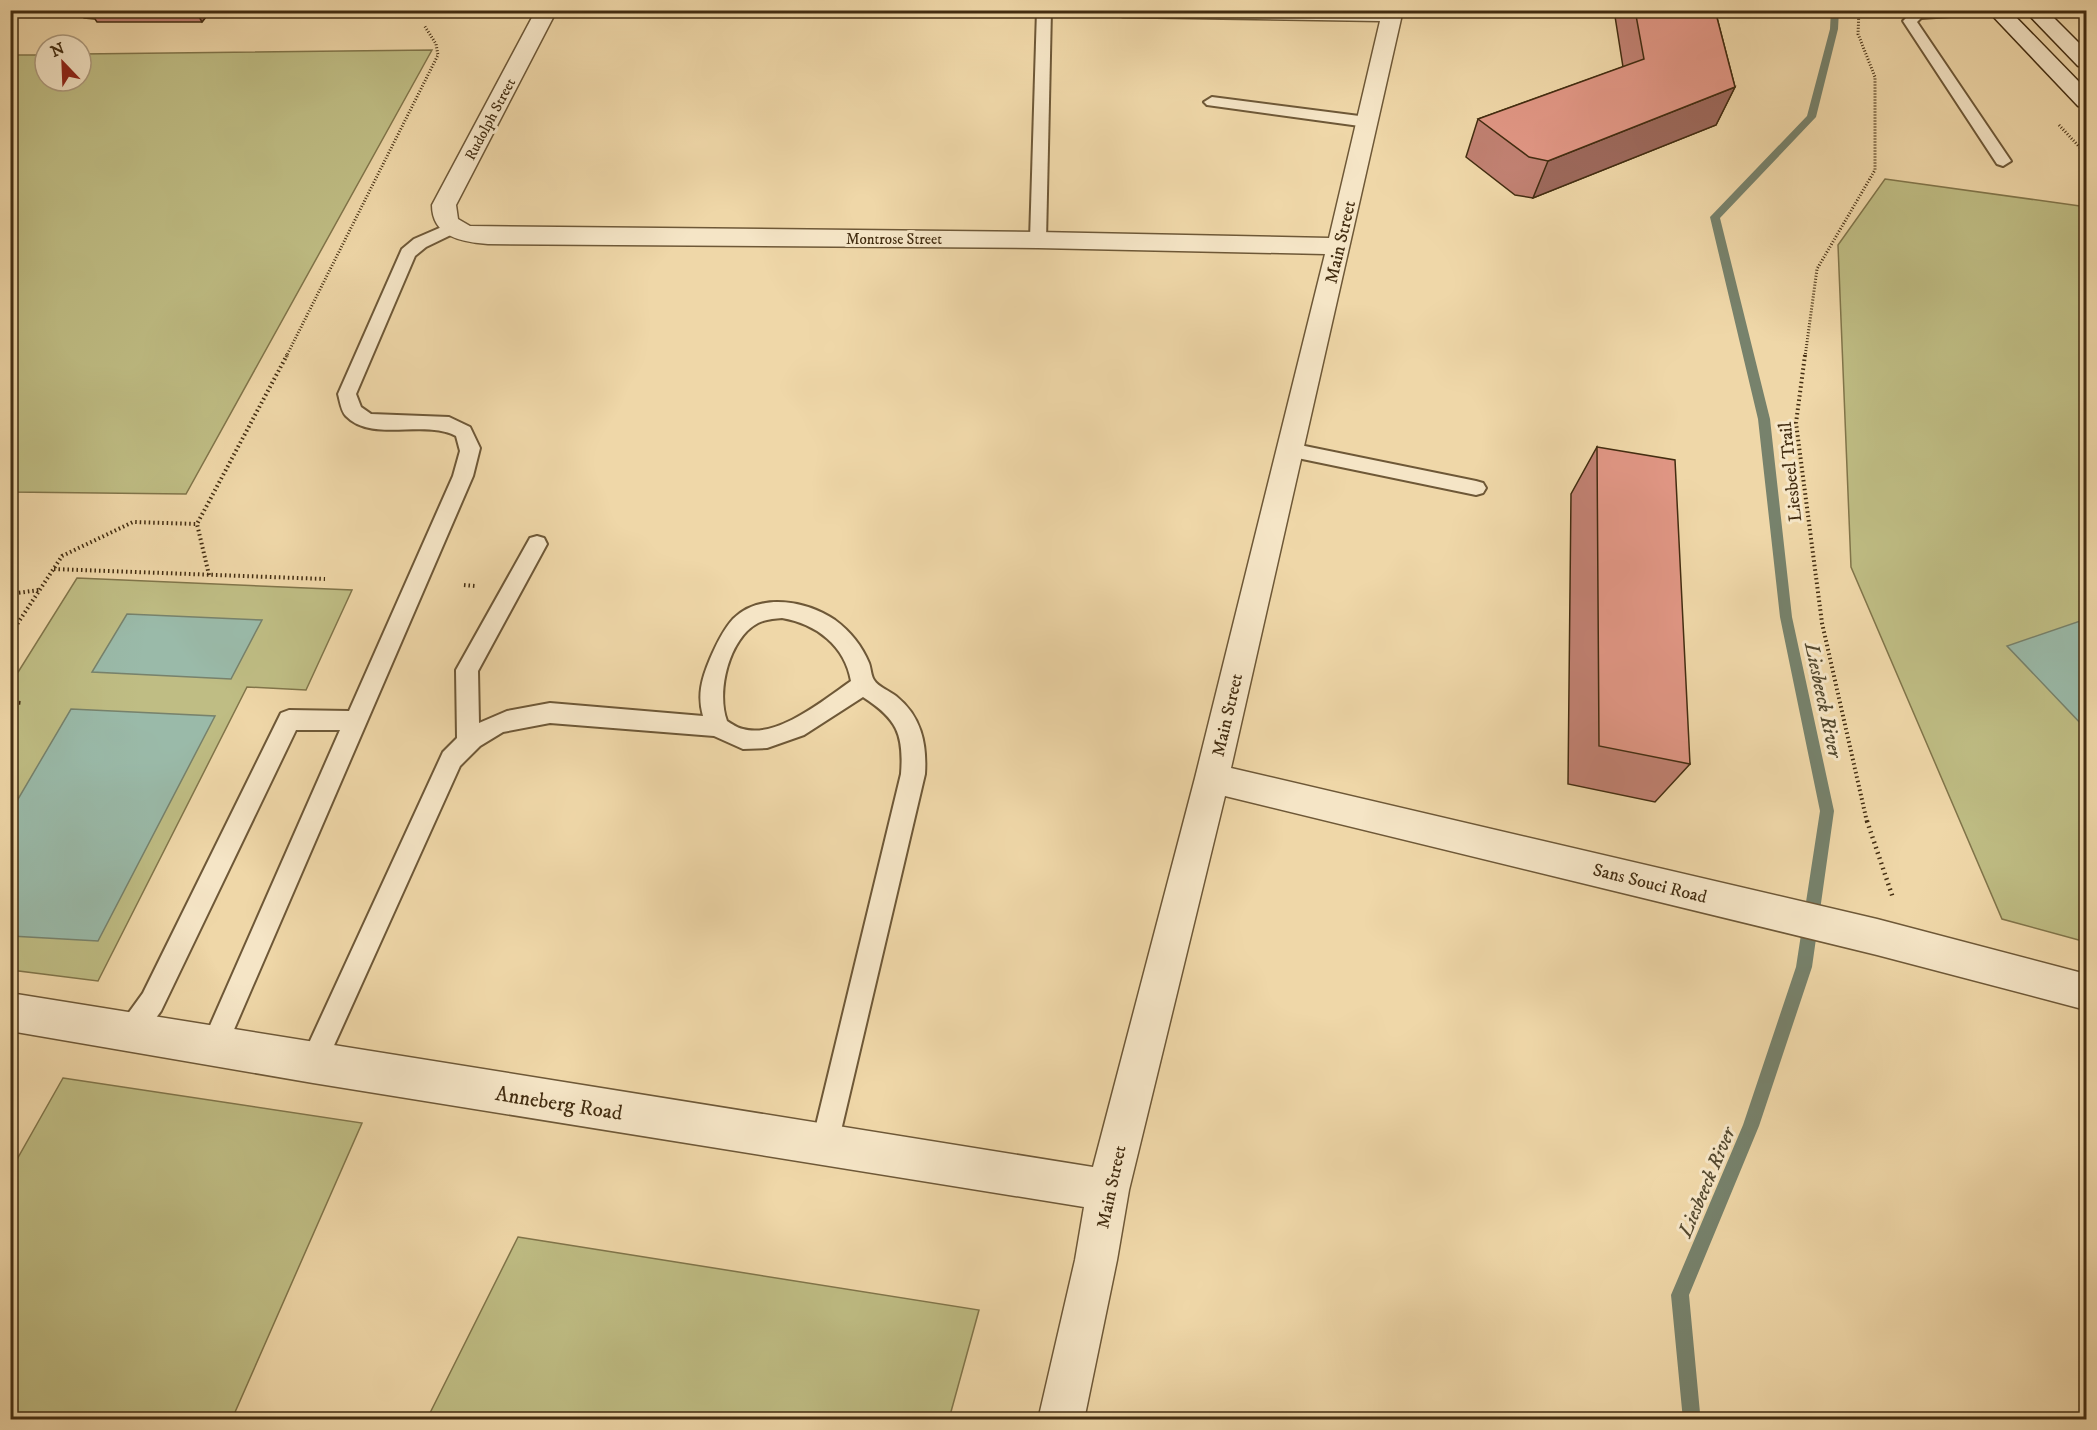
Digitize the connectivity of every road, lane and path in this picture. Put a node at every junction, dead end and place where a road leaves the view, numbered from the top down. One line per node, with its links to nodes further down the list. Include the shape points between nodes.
1 (547, 10): 15 (street, Rudolph Street, via 444,205 445,219)
2 (1044, 10): 16 (lane)
3 (1122, 10): 8 (street)
4 (1859, 10): 35 (path, Liesbeel Trail, via 1858,34 1875,77 1875,170 1817,269 1796,423 1822,623 1868,821 1893,896)
5 (1981, 10): 14 (lane, via 1917,14 1910,21)
6 (1997, 10): 11 (street)
7 (2034, 10): 10 (street)
8 (1392, 13): 13 (street, Main Street)
9 (424, 25): 20 (path, via 438,55 318,297)
10 (2086, 62)
11 (2086, 101)
12 (1212, 102): 13 (lane)
13 (1367, 122): 17 (street, Main Street)
14 (2003, 162)
15 (451, 228): 16 (street, Montrose Street, via 488,236); 31 (lane, via 408,253 347,394 347,403 355,414 369,421 453,423 465,433 471,450)
16 (1038, 240): 17 (street, Montrose Street)
17 (1339, 246): 18 (street, Main Street)
18 (1290, 450): 19 (lane); 34 (street, Main Street)
19 (1476, 488)
20 (197, 524): 22 (path, via 133,522 62,556); 23 (path)
21 (537, 544): 33 (lane, via 467,670)
22 (54, 569): 23 (path); 25 (path)
23 (209, 575): 24 (path)
24 (325, 579)
25 (39, 590): 26 (path); 27 (path)
26 (10, 594)
27 (10, 635)
28 (863, 685): 32 (lane, via 797,728 776,737 750,741); 32 (lane, via 858,663 837,633 816,619 772,609 750,617 724,650 709,692); 41 (lane, via 902,715 910,726 915,756)
29 (10, 702): 30 (path)
30 (22, 703)
31 (357, 721): 38 (lane, via 288,720 152,1002); 39 (lane)
32 (718, 727): 33 (lane, via 550,713 522,716)
33 (468, 739): 40 (lane, via 451,759)
34 (1212, 778): 35 (street, Sans Souci Road); 42 (street, Main Street)
35 (1877, 937): 36 (street, Sans Souci Road)
36 (2086, 992)
37 (10, 1012): 38 (street, Anneberg Road)
38 (131, 1031): 39 (street, Anneberg Road)
39 (214, 1046): 40 (street, Anneberg Road)
40 (313, 1063): 41 (street, Anneberg Road)
41 (825, 1146): 42 (street, Anneberg Road)
42 (1107, 1190): 43 (street, Main Street, via 1096,1260)
43 (1061, 1419)

